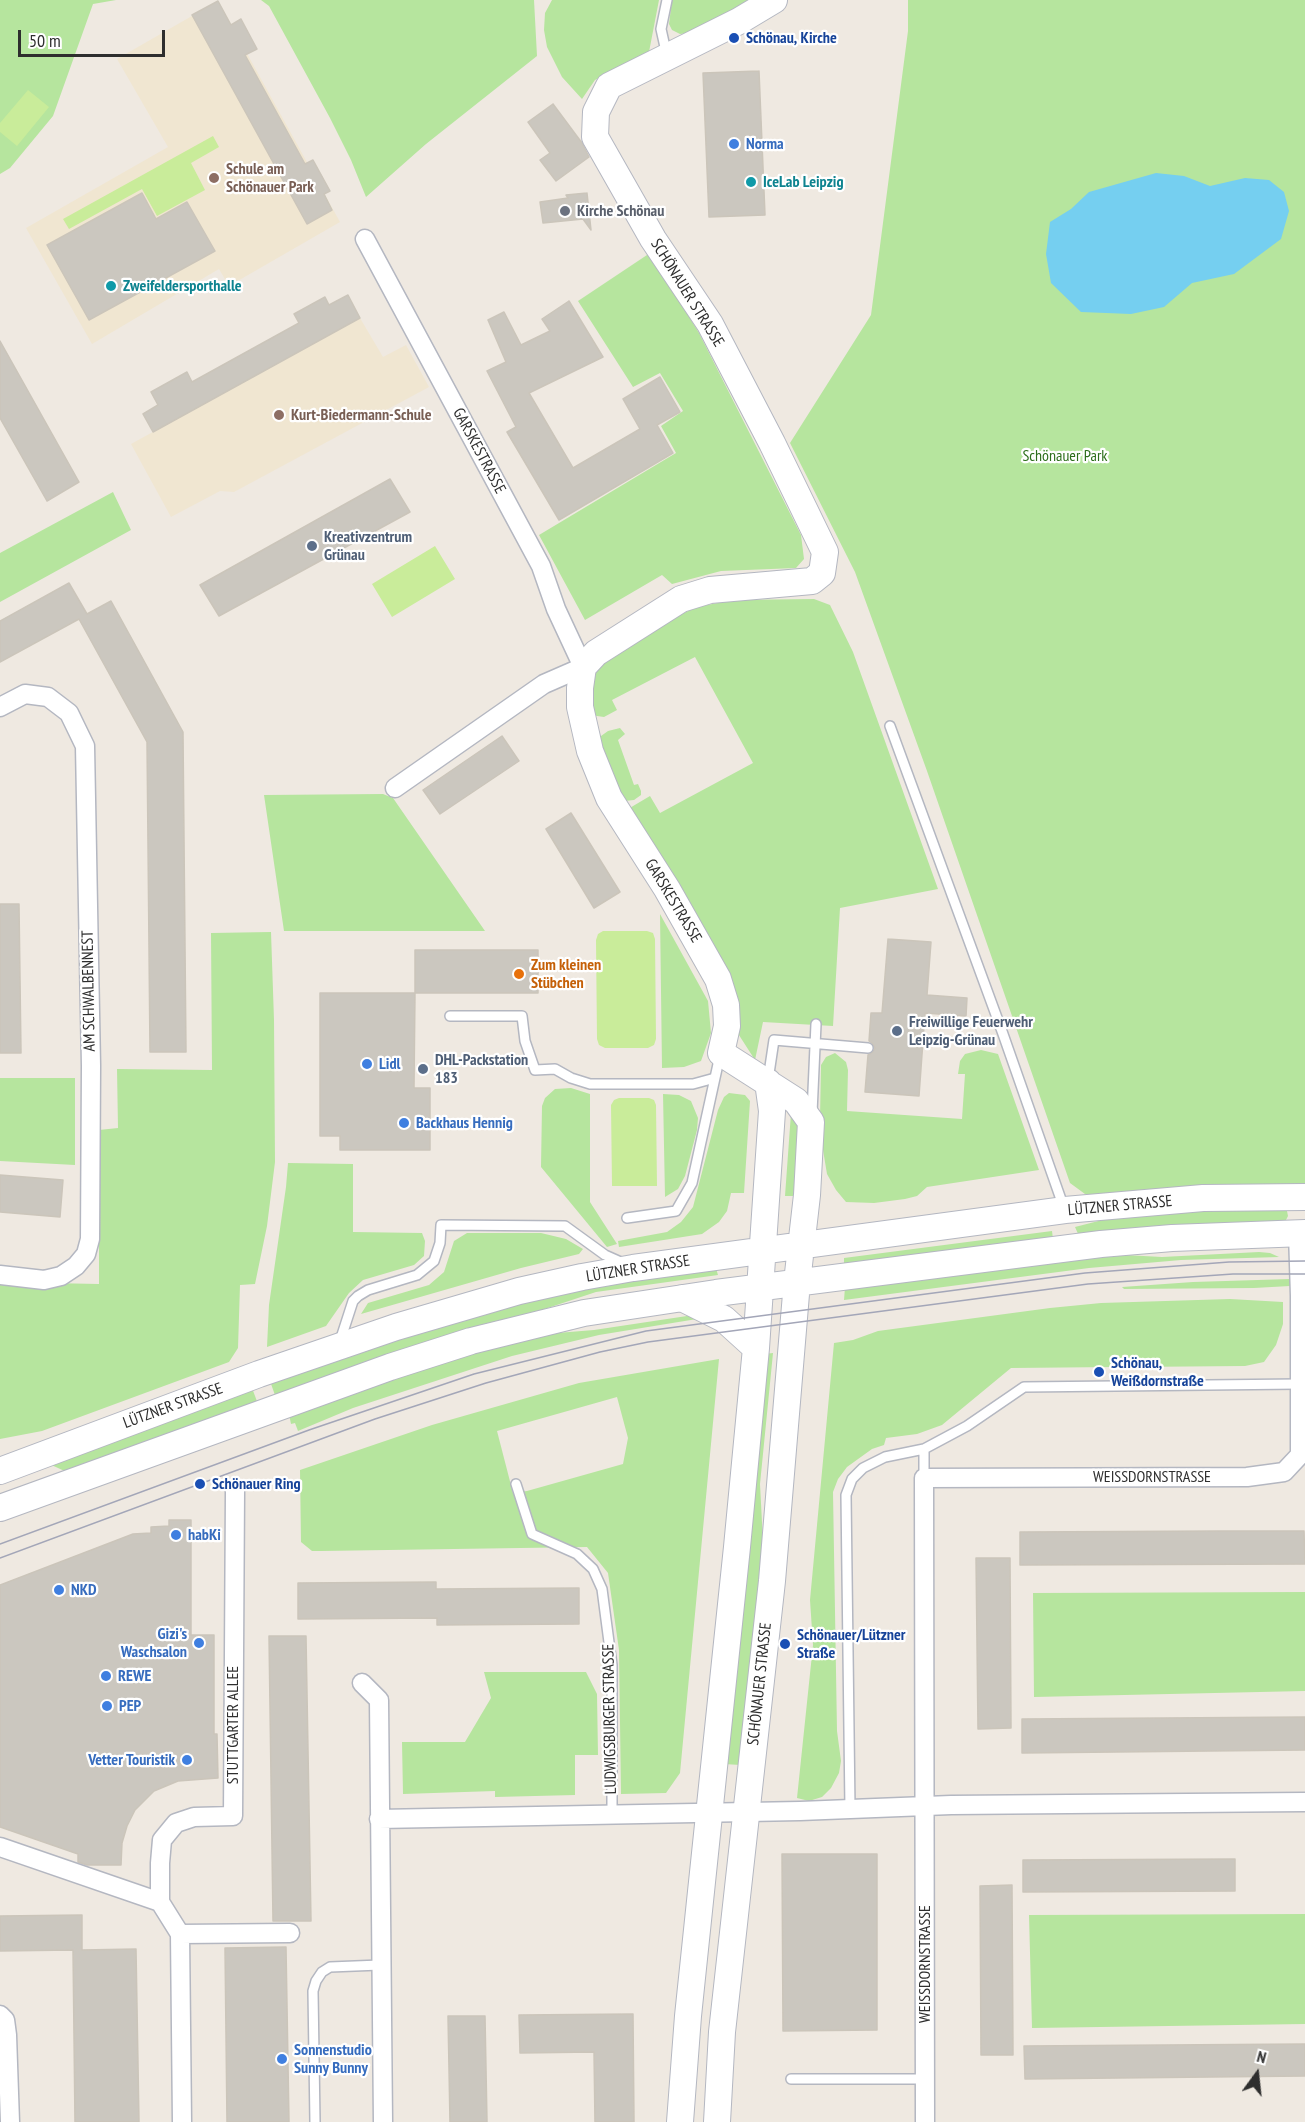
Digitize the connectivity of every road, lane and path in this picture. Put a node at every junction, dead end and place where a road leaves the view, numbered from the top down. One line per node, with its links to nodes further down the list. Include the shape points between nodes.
1 (667, 0): 3 (lane, via 662,29)
2 (774, 0): 3 (main road, SCHÖNAUER STRASSE)
3 (667, 56): 5 (main road, SCHÖNAUER STRASSE, via 609,86 596,112 595,137 653,239 710,324 825,552 822,573 812,581 710,590 681,599 596,653)
4 (365, 239): 5 (street, GARSKESTRASSE, via 541,567)
5 (583, 667): 8 (street, via 544,684); 13 (main road, GARSKESTRASSE, via 580,707 590,751 609,798 718,979 727,1016)
6 (0, 707): 24 (street, AM SCHWALBENNEST, via 25,694 48,697 69,713 85,746 91,1066 90,1239 86,1254 61,1276 44,1280)
7 (890, 726): 18 (lane)
8 (395, 788)
9 (450, 1016): 14 (lane, via 522,1016 535,1070 555,1069 590,1084 693,1084)
10 (816, 1024): 11 (lane)
11 (815, 1043): 12 (lane); 15 (lane, via 774,1040); 16 (lane)
12 (868, 1048)
13 (721, 1053): 14 (lane); 15 (main road)
14 (716, 1078): 19 (lane, via 692,1183 676,1211)
15 (768, 1082): 16 (main road, via 796,1101); 22 (main road, via 772,1111)
16 (811, 1122): 21 (main road)
17 (1305, 1197): 18 (main road, LÜTZNER STRASSE, via 1203,1198)
18 (1065, 1210): 21 (main road, LÜTZNER STRASSE)
19 (627, 1218)
20 (1302, 1227): 25 (main road, via 1101,1244); 30 (street, WEISSDORNSTRASSE)
21 (802, 1246): 22 (main road, LÜTZNER STRASSE); 25 (main road, SCHÖNAUER STRASSE)
22 (763, 1251): 23 (main road, LÜTZNER STRASSE); 26 (main road, SCHÖNAUER STRASSE)
23 (633, 1268): 28 (main road, LÜTZNER STRASSE, via 499,1296); 28 (lane, via 605,1255 565,1226 441,1225 434,1262 417,1275 358,1296)
24 (0, 1275)
25 (797, 1282): 26 (main road); 41 (main road, SCHÖNAUER STRASSE, via 772,1581)
26 (760, 1287): 27 (main road); 29 (main road, SCHÖNAUER STRASSE)
27 (682, 1298): 29 (main road, via 724,1319); 36 (main road, via 584,1313 471,1341)
28 (337, 1347): 32 (main road, LÜTZNER STRASSE)
29 (756, 1348): 41 (main road, SCHÖNAUER STRASSE)
30 (1299, 1384): 31 (lane, via 1024,1388); 33 (street, WEISSDORNSTRASSE, via 1300,1455 1284,1472 1247,1477)
31 (924, 1449): 33 (lane, WEISSDORNSTRASSE); 40 (lane, via 885,1457 863,1468 852,1479 846,1495)
32 (0, 1470)
33 (924, 1478): 39 (street, WEISSDORNSTRASSE)
34 (516, 1484): 42 (lane, LUDWIGSBURGER STRASSE, via 532,1534 577,1554 593,1569 602,1589 612,1665)
35 (235, 1491): 45 (street, STUTTGARTER ALLEE, via 233,1816 194,1816 166,1832 160,1863)
36 (0, 1508)
37 (363, 1683): 43 (street, via 379,1700)
38 (1305, 1802): 39 (street)
39 (925, 1806): 40 (street); 51 (street, WEISSDORNSTRASSE)
40 (850, 1809): 41 (street)
41 (728, 1812): 42 (street, LUDWIGSBURGER STRASSE); 56 (main road, SCHÖNAUER STRASSE, via 686,2040); 57 (main road, SCHÖNAUER STRASSE)
42 (612, 1814): 43 (street, LUDWIGSBURGER STRASSE)
43 (379, 1819): 48 (street)
44 (0, 1847): 45 (street)
45 (160, 1902): 47 (street)
46 (290, 1933): 47 (street)
47 (180, 1934): 53 (street)
48 (380, 1965): 54 (lane, via 330,1967 316,1981); 55 (street)
49 (0, 2015): 52 (street, via 8,2035)
50 (791, 2079): 51 (lane)
51 (925, 2079): 58 (street, WEISSDORNSTRASSE)
52 (10, 2122)
53 (182, 2122)
54 (315, 2122)
55 (383, 2122)
56 (680, 2122)
57 (717, 2122)
58 (925, 2122)

